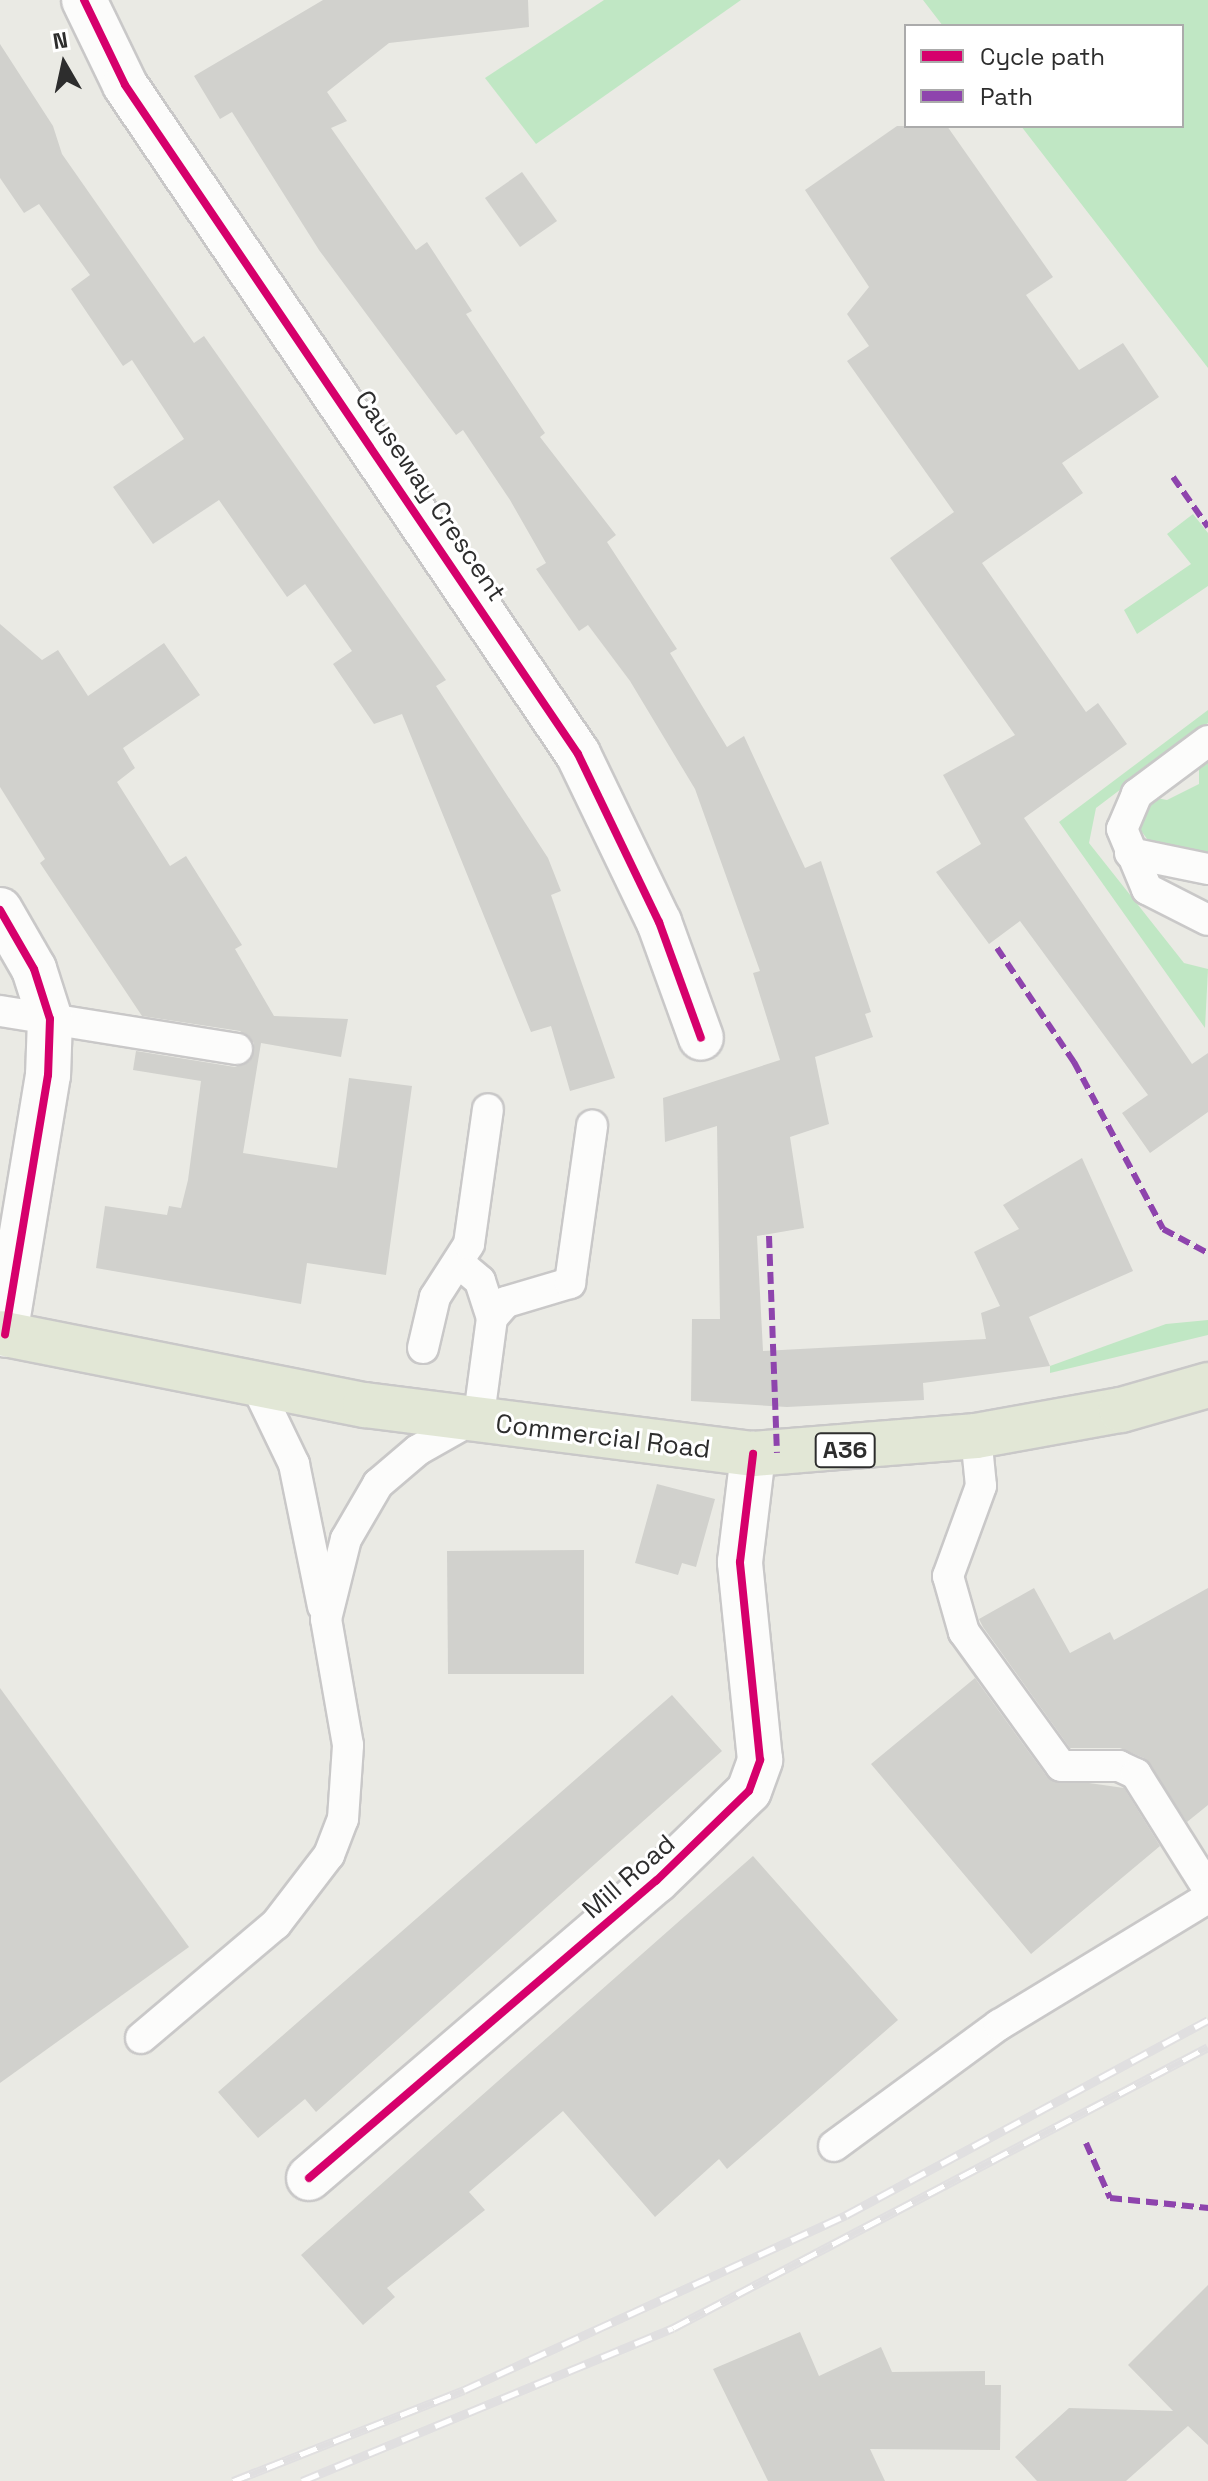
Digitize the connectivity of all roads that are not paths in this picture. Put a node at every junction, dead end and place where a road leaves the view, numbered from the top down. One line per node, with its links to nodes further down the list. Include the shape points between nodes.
1 (84, 0): 9 (street, Causeway Crescent, via 125,85 578,754 659,922)
2 (1208, 741): 3 (lane, via 1131,802 1122,829)
3 (1130, 853): 4 (lane); 6 (lane, via 1147,889)
4 (1208, 869)
5 (0, 910): 8 (street, via 34,969)
6 (1208, 920)
7 (0, 1011): 8 (lane)
8 (50, 1019): 10 (lane); 15 (street)
9 (701, 1038)
10 (237, 1049)
11 (488, 1109): 13 (lane, via 473,1230)
12 (592, 1126): 14 (lane, via 570,1283 506,1302)
13 (460, 1264): 14 (lane, via 480,1281); 16 (lane, via 435,1297)
14 (492, 1318): 19 (lane)
15 (3, 1334): 17 (main road, Commercial Road / A36)
16 (423, 1348)
17 (256, 1385): 19 (main road, Commercial Road / A36); 22 (lane, via 294,1464)
18 (1208, 1385): 20 (main road, Commercial Road / A36, via 1121,1410)
19 (474, 1422): 21 (main road, Commercial Road / A36); 22 (lane, via 418,1450 378,1484 346,1539)
20 (976, 1436): 21 (main road, Commercial Road / A36); 23 (lane, via 981,1486 948,1576 975,1654 1061,1766 1119,1766 1136,1774)
21 (753, 1454): 27 (street, Mill Road, via 740,1562 760,1760 749,1791 656,1881)
22 (326, 1619): 25 (lane, via 348,1745 343,1819 329,1855 276,1924)
23 (1208, 1889)
24 (1208, 1898): 26 (lane, via 999,2025)
25 (141, 2038)
26 (834, 2146)
27 (309, 2178)

